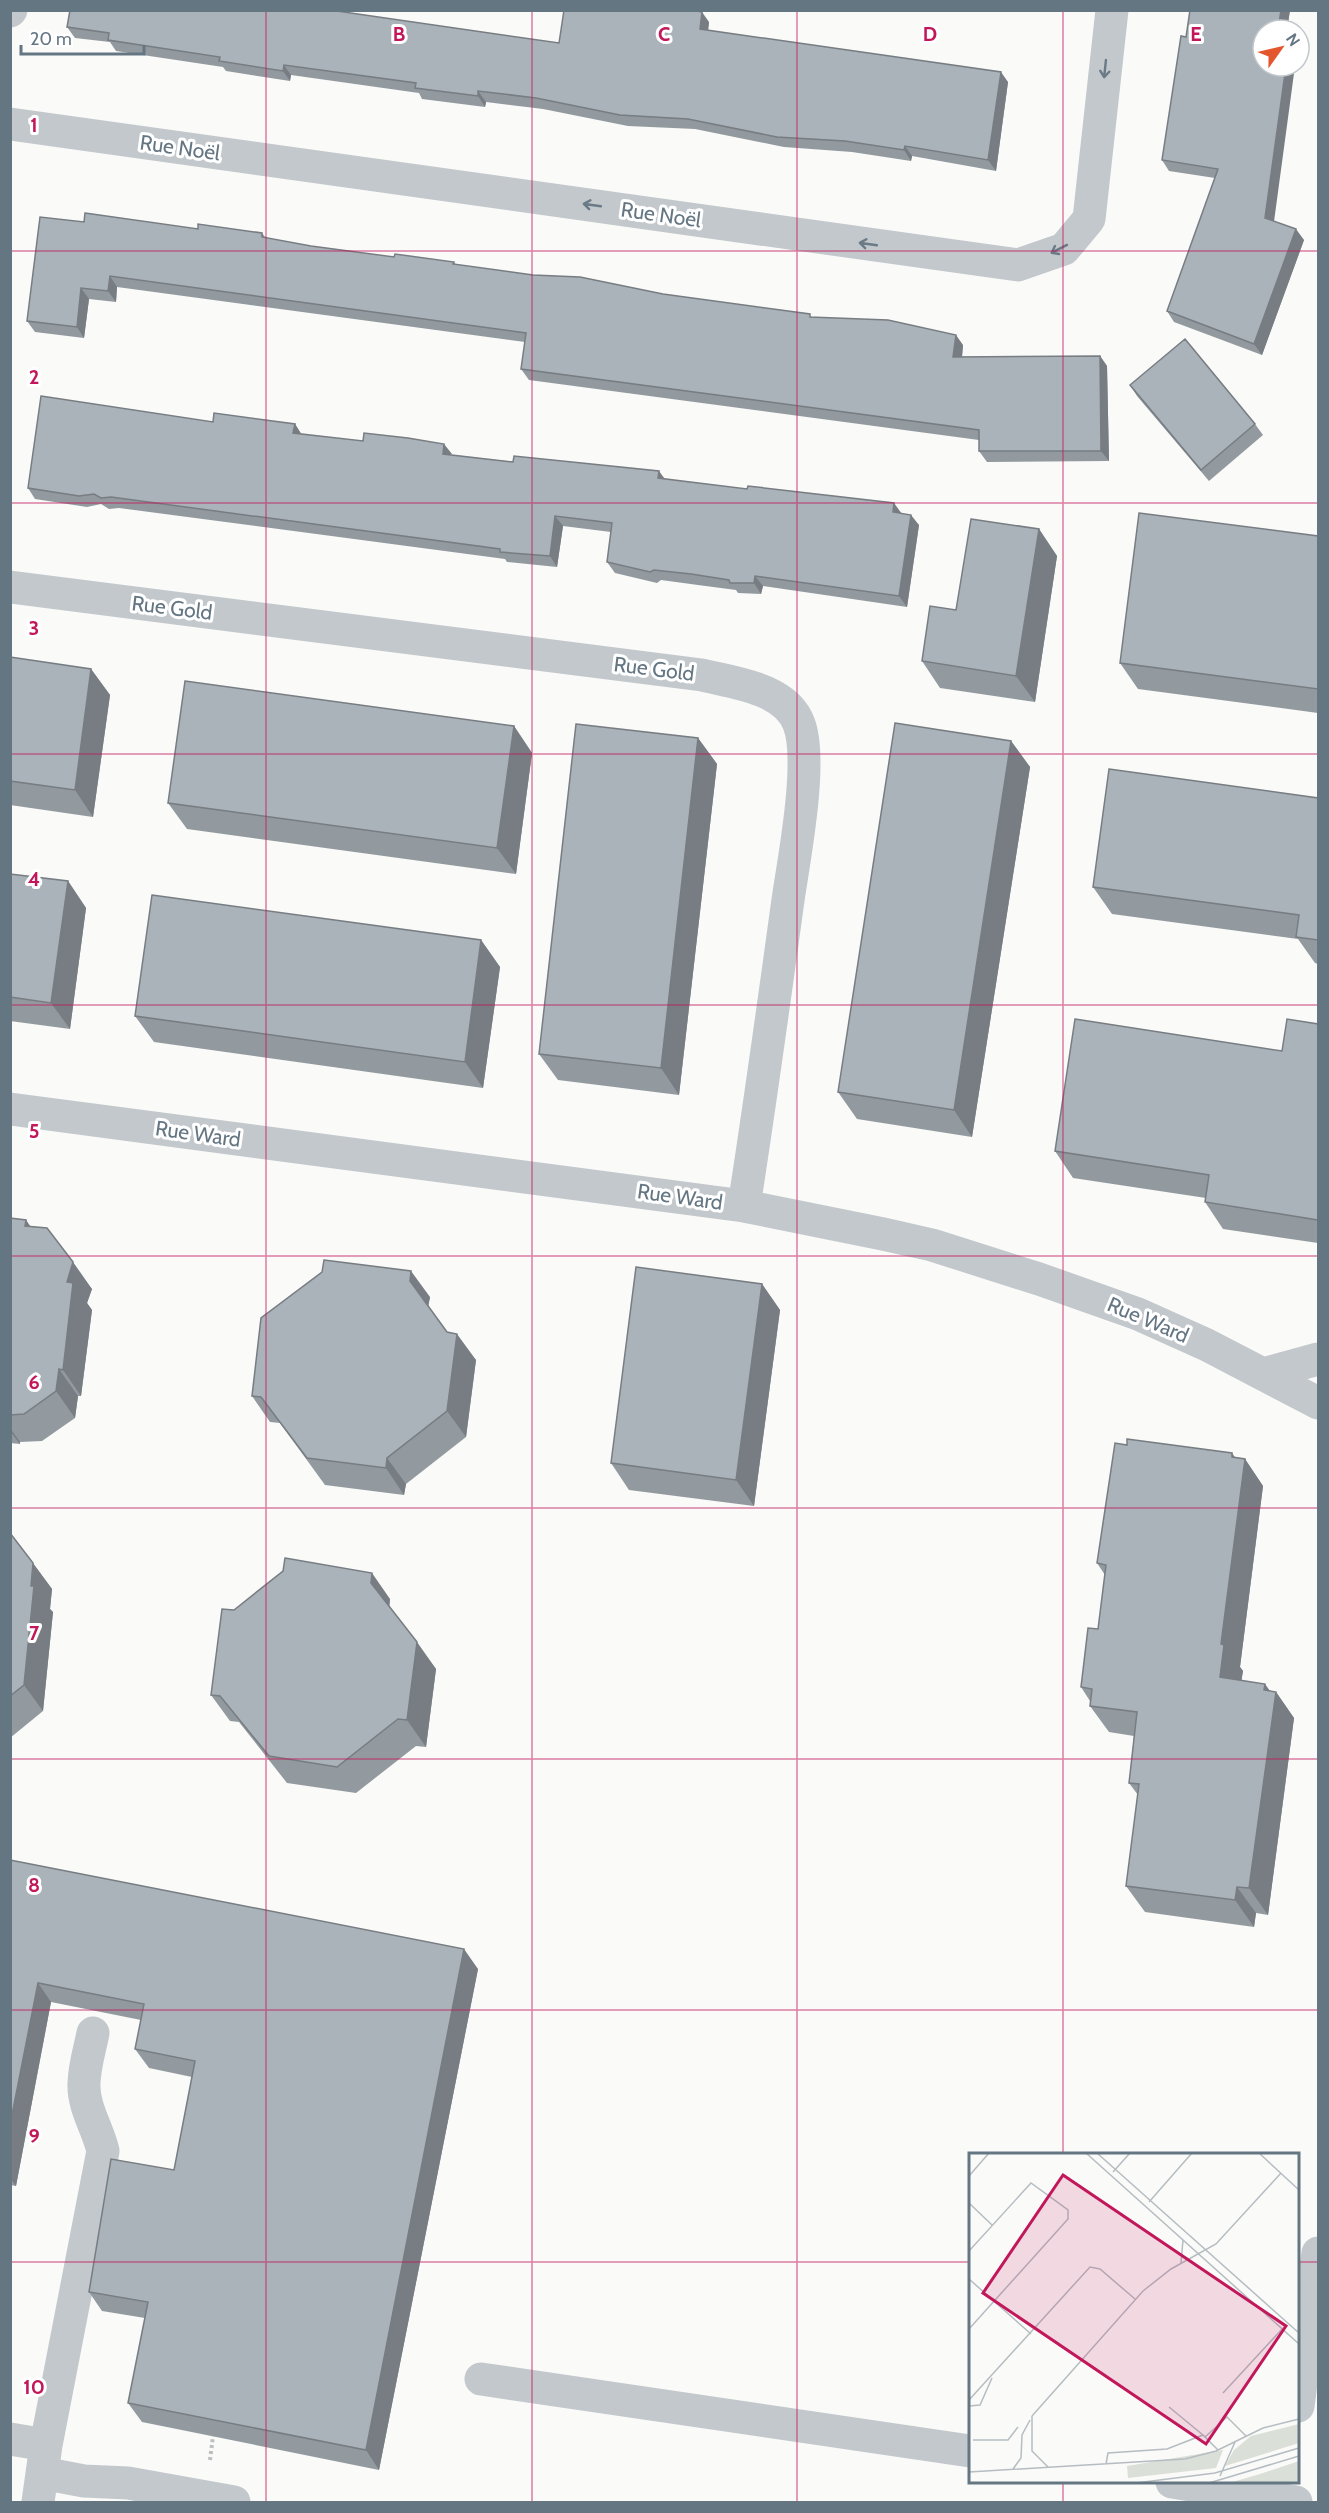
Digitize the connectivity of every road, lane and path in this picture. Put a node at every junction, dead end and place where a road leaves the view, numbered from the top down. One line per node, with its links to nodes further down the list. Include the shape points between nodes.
1 (1112, 10): 2 (street, Rue Noël, one-way to 2, via 1089,219 1064,249 1018,265)
2 (10, 124)
3 (10, 587): 5 (street, Rue Gold, via 702,675 761,690 786,705 799,723 803,780)
4 (10, 1109): 5 (street, Rue Ward)
5 (744, 1206): 7 (street, Rue Ward, via 932,1245 1039,1279 1166,1326)
6 (1318, 1359): 7 (street)
7 (1263, 1374): 8 (street, Rue Ward)
8 (1318, 1403)
9 (93, 2033): 17 (street, via 83,2084 103,2151)
10 (1318, 2253): 12 (street)
11 (481, 2379): 15 (street)
12 (1299, 2398)
13 (213, 2436): 16 (path)
14 (10, 2439): 17 (street)
15 (969, 2451)
16 (209, 2464)
17 (42, 2473): 20 (street)
18 (1186, 2483): 19 (street)
19 (1288, 2497)
20 (234, 2502)

